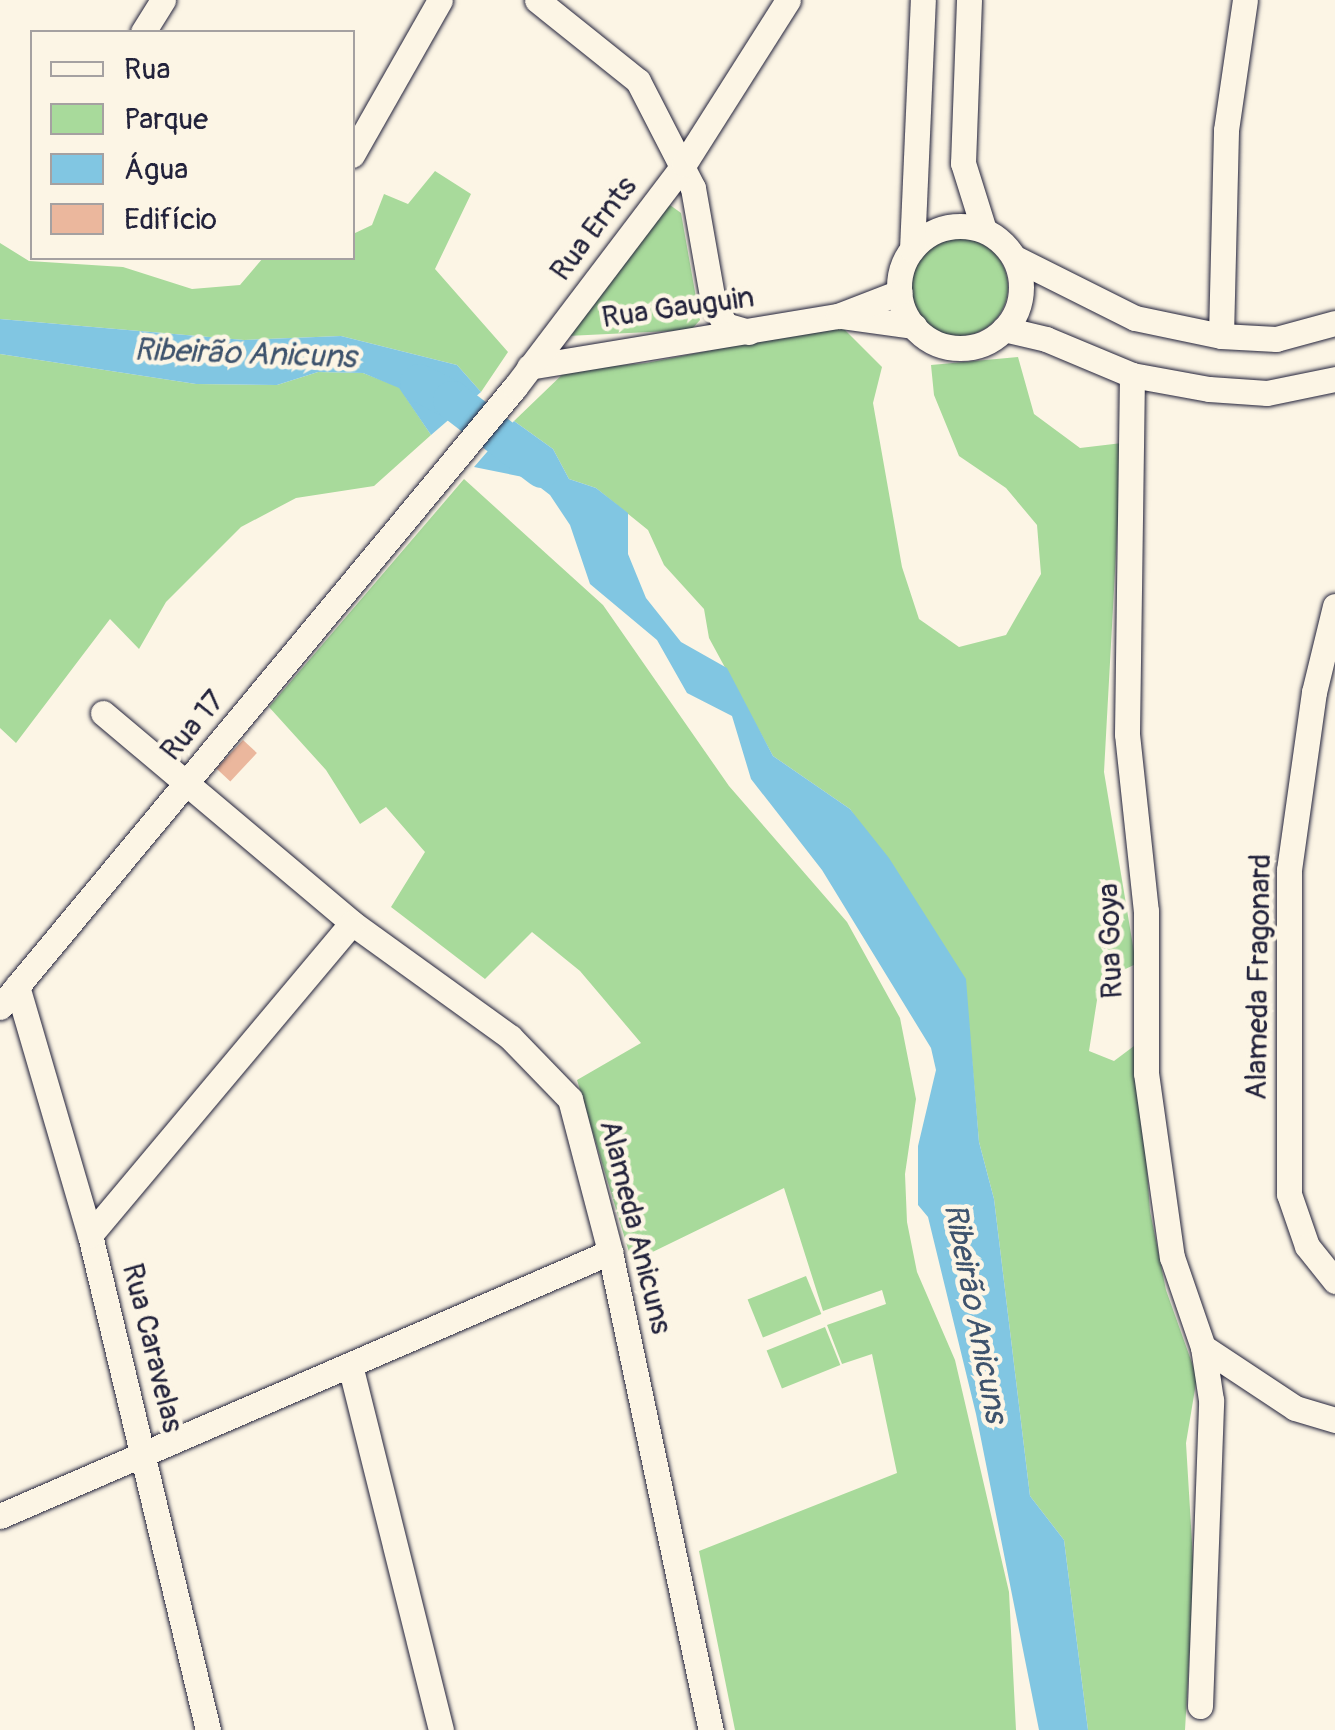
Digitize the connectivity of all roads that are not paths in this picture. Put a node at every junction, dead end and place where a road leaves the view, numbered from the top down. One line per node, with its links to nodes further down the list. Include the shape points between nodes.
1 (163, 0): 10 (street)
2 (440, 0): 11 (street)
3 (537, 0): 9 (street)
4 (587, 0): 9 (street)
5 (788, 0): 12 (street, Rua Ernts)
6 (923, 0): 14 (street)
7 (969, 0): 13 (street, via 963,164)
8 (1245, 0): 22 (street, via 1226,130)
9 (573, 23): 12 (street, via 638,81)
10 (144, 30)
11 (355, 150)
12 (684, 164): 21 (street, via 714,302 726,325); 24 (street, Rua Ernts)
13 (984, 230): 14 (street, via 945,228); 15 (street)
14 (912, 249): 16 (street)
15 (1014, 258): 20 (street, via 1020,295); 22 (street, via 1134,318)
16 (900, 292): 17 (street, Rua Gauguin); 19 (street)
17 (838, 316): 19 (street, Rua Gauguin); 21 (street, Rua Gauguin)
18 (1335, 323): 22 (street, via 1276,339)
19 (914, 326): 20 (street, via 929,339 958,347 988,342)
20 (1004, 329): 23 (street)
21 (749, 332): 24 (street, Rua Gauguin)
22 (1221, 336)
23 (1132, 375): 25 (street, via 1232,392); 36 (street, Rua Goya, via 1126,734 1146,911 1146,1073 1172,1258)
24 (522, 377): 26 (street, Rua Ernts)
25 (1335, 379)
26 (434, 486): 29 (street, Rua 17)
27 (1335, 606): 35 (street, Alameda Fragonard, via 1314,692 1289,870 1290,1194 1307,1246)
28 (103, 713): 29 (street, Alameda Anicuns)
29 (187, 784): 30 (street, Alameda Anicuns); 31 (street, Rua 17)
30 (352, 923): 33 (street); 34 (street, Alameda Anicuns, via 510,1037 570,1099)
31 (17, 986): 32 (street, Rua 17); 33 (street, Rua Caravelas)
32 (0, 1007)
33 (90, 1235): 39 (street, Rua Caravelas)
34 (610, 1252): 37 (street); 44 (street, Alameda Anicuns)
35 (1335, 1281)
36 (1204, 1347): 38 (street, via 1294,1408); 41 (street, Rua Goya, via 1211,1400)
37 (350, 1365): 39 (street); 43 (street)
38 (1335, 1420)
39 (146, 1454): 40 (street); 42 (street, Rua Caravelas)
40 (0, 1516)
41 (1200, 1706)
42 (208, 1730)
43 (441, 1730)
44 (711, 1730)

